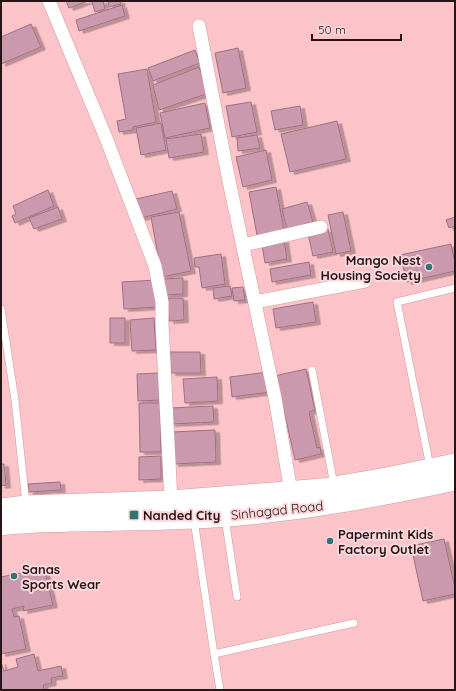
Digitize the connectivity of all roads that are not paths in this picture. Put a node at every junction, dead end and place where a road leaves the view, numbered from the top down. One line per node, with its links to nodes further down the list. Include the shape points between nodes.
1 (50, 1): 16 (street, via 156,266 162,302)
2 (199, 26): 4 (street)
3 (322, 227): 4 (street)
4 (243, 245): 7 (street)
5 (365, 281): 7 (street)
6 (455, 288): 11 (lane, via 398,302)
7 (255, 302): 15 (street)
8 (1, 309): 17 (lane, via 15,400)
9 (312, 370): 14 (lane)
10 (455, 464): 11 (main road, Sinhagad Road)
11 (430, 469): 13 (main road, Sinhagad Road)
12 (455, 480): 13 (main road, Sinhagad Road)
13 (389, 486): 14 (main road, Sinhagad Road); 20 (main road, Sinhagad Road, via 326,505)
14 (335, 488): 15 (main road, Sinhagad Road)
15 (291, 492): 16 (main road, Sinhagad Road)
16 (171, 502): 19 (main road, Sinhagad Road)
17 (26, 506): 18 (main road, Sinhagad Road); 19 (main road, Sinhagad Road)
18 (1, 509)
19 (74, 513): 21 (main road, Sinhagad Road); 22 (main road, Sinhagad Road)
20 (224, 516): 21 (main road, Sinhagad Road); 23 (lane)
21 (194, 518): 25 (lane)
22 (1, 525)
23 (237, 598)
24 (354, 623): 25 (lane)
25 (214, 654): 26 (lane)
26 (220, 690)

